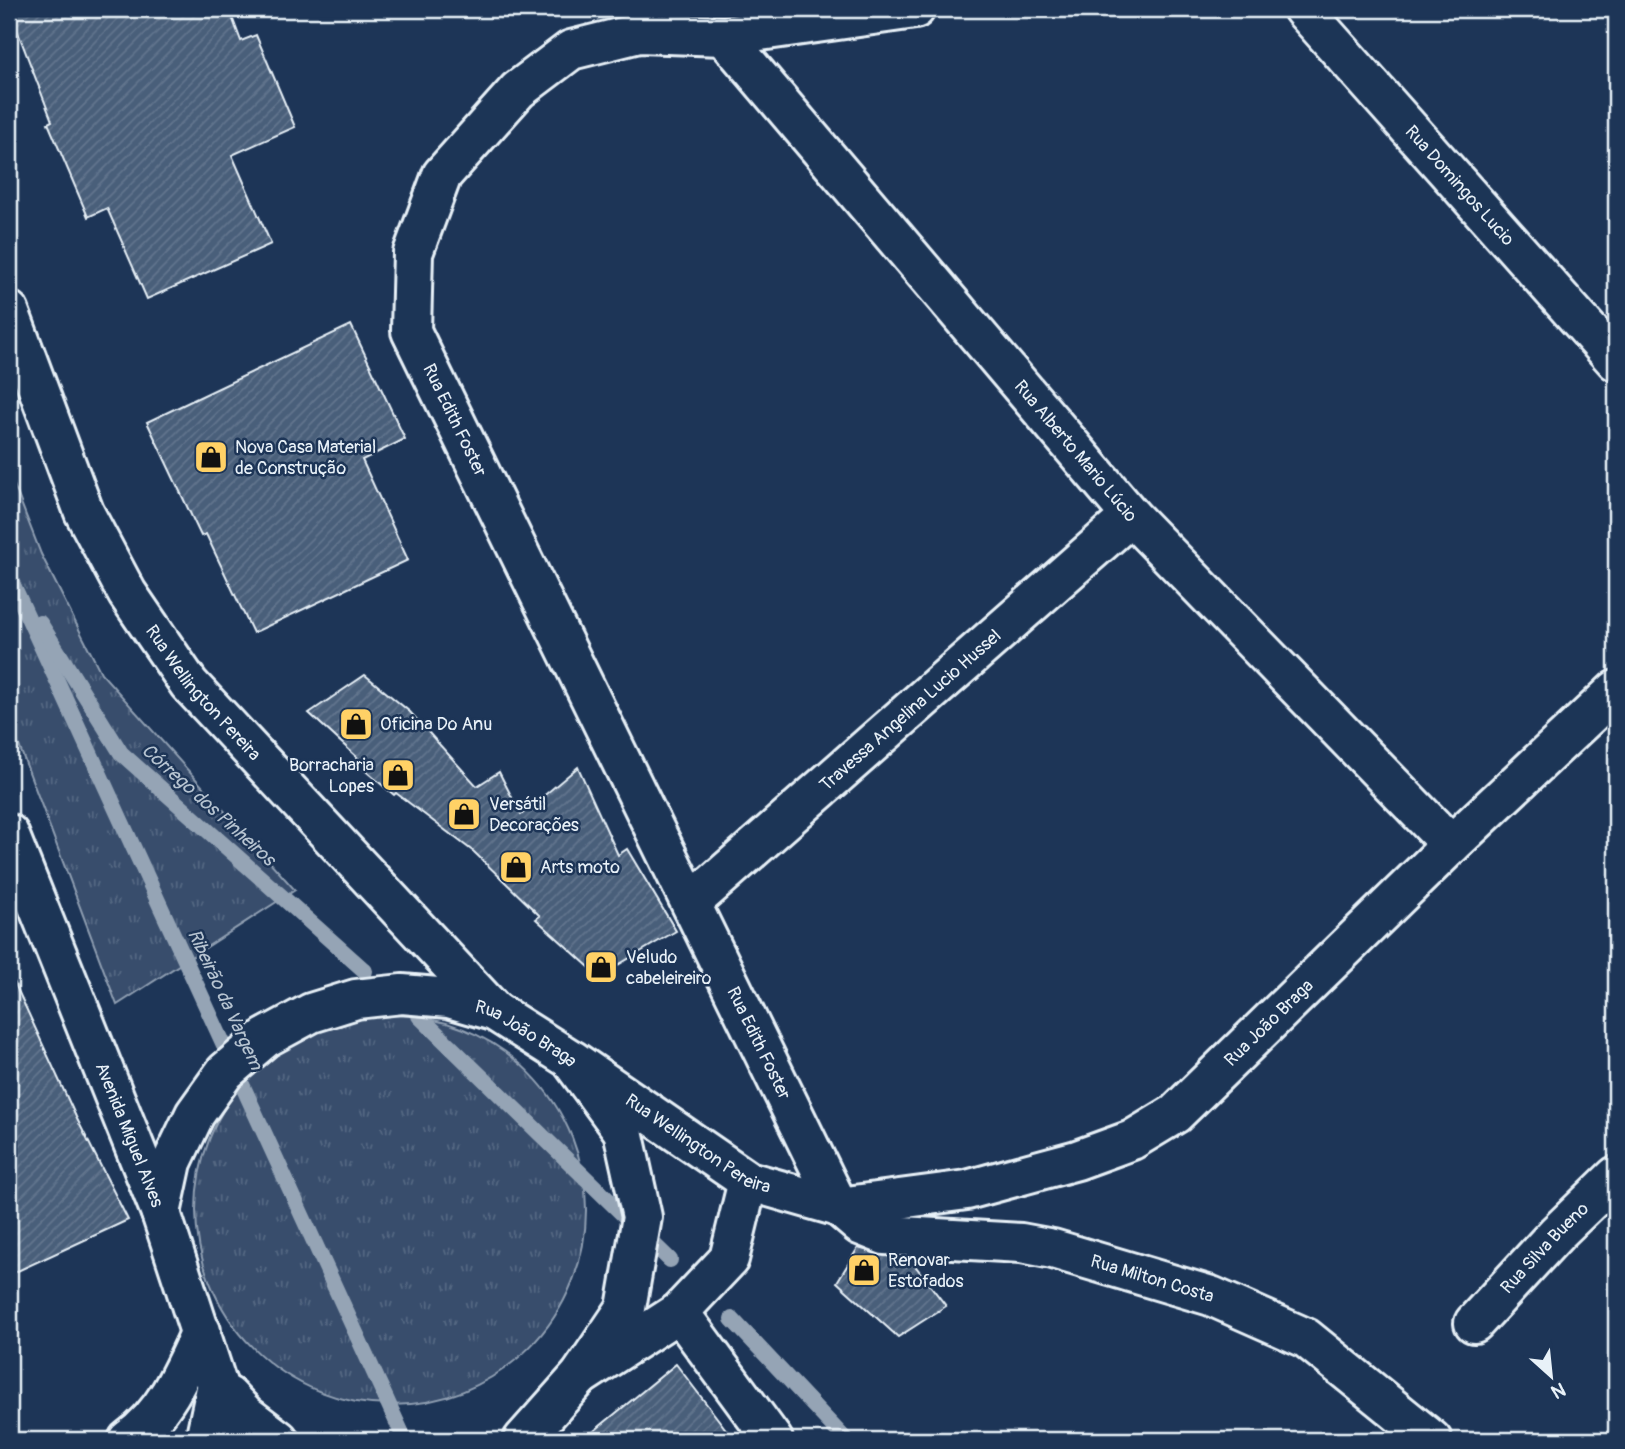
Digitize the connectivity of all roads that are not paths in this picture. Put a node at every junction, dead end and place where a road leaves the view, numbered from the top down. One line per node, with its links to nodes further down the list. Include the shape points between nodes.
1 (915, 9): 3 (street, Rua Edith Foster)
2 (1303, 9): 5 (street, Rua Domingos Lucio)
3 (724, 36): 6 (street, Rua Alberto Mario Lúcio); 10 (street, Rua Edith Foster, via 639,33 571,50 517,90 442,175 413,253 411,331)
4 (9, 311): 11 (street, Rua Wellington Pereira, via 84,512 127,593 189,684)
5 (1616, 361)
6 (1131, 516): 9 (street, Rua Alberto Mario Lúcio); 10 (street, Travessa Angelina Lucio Hussel)
7 (1616, 690): 9 (street, Rua João Braga)
8 (9, 834): 17 (street, Avenida Miguel Alves)
9 (1451, 845): 16 (street, Rua João Braga, via 1175,1114 1132,1140 967,1190)
10 (691, 904): 13 (street, Rua Edith Foster)
11 (494, 1011): 12 (street, Rua João Braga); 17 (street, Rua João Braga, via 449,998 402,994 356,999 311,1013 265,1038 225,1072 195,1114 172,1162)
12 (570, 1059): 15 (street, Rua Wellington Pereira); 21 (street, Rua João Braga, via 623,1131 642,1217 626,1308)
13 (802, 1130): 15 (street, via 791,1156); 16 (street, Rua Edith Foster)
14 (1616, 1176): 19 (street, Rua Silva Bueno)
15 (748, 1181): 16 (street, Rua Wellington Pereira); 18 (street, via 729,1259)
16 (839, 1207): 29 (street, Rua Milton Costa, via 860,1226 886,1235 1042,1247 1211,1296 1306,1338)
17 (161, 1213): 20 (street, Avenida Miguel Alves)
18 (679, 1312): 21 (street); 28 (street)
19 (1474, 1323)
20 (201, 1331): 22 (street, Avenida Miguel Alves); 23 (street, via 182,1375 162,1405)
21 (580, 1376): 27 (street, Rua João Braga)
22 (218, 1384): 24 (street); 25 (street, Avenida Miguel Alves); 26 (street, via 246,1415)
23 (128, 1440)
24 (205, 1440)
25 (241, 1440)
26 (279, 1440)
27 (523, 1440)
28 (773, 1440)
29 (1432, 1440)

